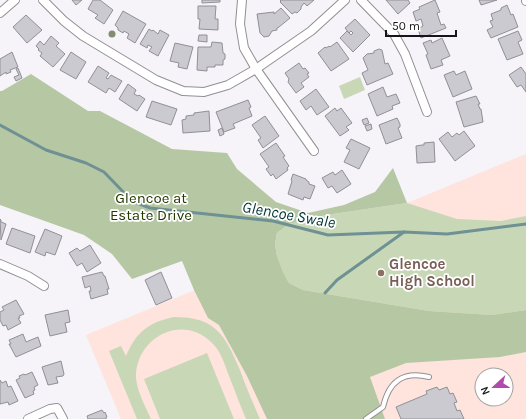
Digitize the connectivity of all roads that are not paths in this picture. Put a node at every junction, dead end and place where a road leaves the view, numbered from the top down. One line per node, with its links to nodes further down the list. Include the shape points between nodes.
1 (15, 0): 6 (street)
2 (43, 0): 7 (street, via 83,36 156,80 183,91 204,92 228,85)
3 (242, 0): 7 (street, via 240,24 244,48)
4 (345, 0): 7 (street, via 310,31)
5 (361, 0): 8 (street, via 394,34 405,54)
6 (0, 13)
7 (256, 69): 9 (street)
8 (427, 112)
9 (314, 151)
10 (0, 264): 11 (street)
11 (44, 286)
12 (429, 377): 15 (lane, via 405,376 397,380 388,393 383,407)
13 (28, 419): 14 (street, via 57,408)
14 (63, 419)
15 (366, 419)

